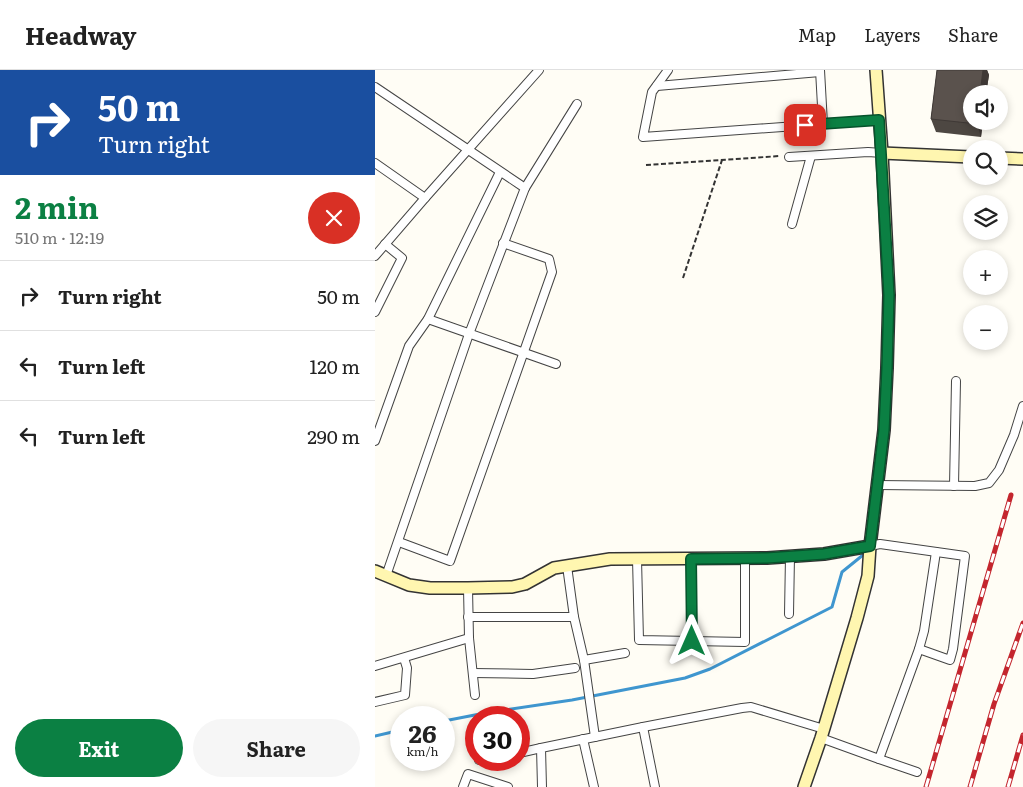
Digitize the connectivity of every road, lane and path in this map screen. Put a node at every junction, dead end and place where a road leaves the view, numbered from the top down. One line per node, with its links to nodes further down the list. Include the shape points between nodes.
1 (539, 70): 10 (street)
2 (668, 70): 5 (street)
3 (876, 70): 8 (street)
4 (820, 71): 5 (street); 9 (street)
5 (657, 86): 9 (street, via 652,92 643,137)
6 (375, 87): 10 (street)
7 (577, 104): 21 (street)
8 (879, 120): 9 (street); 11 (street)
9 (823, 124)
10 (469, 150): 20 (street); 22 (street)
11 (882, 153): 12 (street); 14 (street); 37 (street, via 889,295 884,421)
12 (811, 156): 13 (street); 23 (street)
13 (789, 157): 17 (path)
14 (963, 157)
15 (1008, 158): 16 (street)
16 (1023, 159)
17 (722, 160): 19 (path); 27 (path)
18 (375, 163): 22 (street)
19 (646, 165)
20 (500, 172): 21 (street); 29 (street)
21 (525, 188): 24 (street)
22 (425, 198): 25 (street)
23 (792, 224)
24 (503, 243): 30 (street); 31 (street, via 549,259 551,272)
25 (385, 244): 26 (street); 28 (street, via 402,258)
26 (375, 256)
27 (683, 278)
28 (375, 312)
29 (428, 319): 30 (street); 35 (street, via 409,346)
30 (469, 334): 31 (street); 39 (street)
31 (523, 353): 32 (street); 39 (street, via 450,561)
32 (556, 364)
33 (956, 381): 38 (street)
34 (1023, 406): 38 (street, via 999,470 989,484)
35 (378, 421): 36 (street)
36 (375, 441)
37 (877, 485): 38 (street); 40 (street)
38 (954, 486)
39 (399, 542): 48 (street)
40 (870, 546): 41 (street, via 880,544); 42 (street); 65 (street, via 868,576)
41 (935, 552): 55 (street); 55 (street, via 965,556 953,649 950,660)
42 (790, 556): 43 (street); 50 (street)
43 (745, 558): 45 (street); 54 (street, via 745,642)
44 (637, 559): 45 (street); 46 (street, via 610,559); 54 (street, via 639,640)
45 (691, 559): 54 (street)
46 (567, 566): 49 (street, via 554,568 525,584 512,587); 52 (street)
47 (375, 571): 48 (street)
48 (386, 576): 49 (street, via 409,585)
49 (468, 588): 51 (street)
50 (789, 614)
51 (468, 617): 52 (street); 53 (street)
52 (574, 617): 58 (street)
53 (469, 638): 57 (street); 61 (street)
54 (692, 641)
55 (919, 649): 70 (street)
56 (625, 653): 58 (street)
57 (404, 658): 59 (street); 63 (street, via 407,668 405,695)
58 (584, 660): 66 (street)
59 (375, 666)
60 (575, 668): 61 (street, via 533,674)
61 (473, 672): 62 (street)
62 (475, 694)
63 (375, 702)
64 (643, 727): 65 (street, via 751,707); 66 (street); 76 (street)
65 (823, 734): 70 (street); 77 (street)
66 (595, 736): 67 (street)
67 (583, 739): 68 (street); 75 (street)
68 (541, 748): 69 (street); 74 (street)
69 (530, 750)
70 (879, 759): 71 (street)
71 (917, 772)
72 (463, 787): 73 (street, via 468,774)
73 (509, 787)
74 (542, 787)
75 (594, 787)
76 (655, 787)
77 (805, 787)

